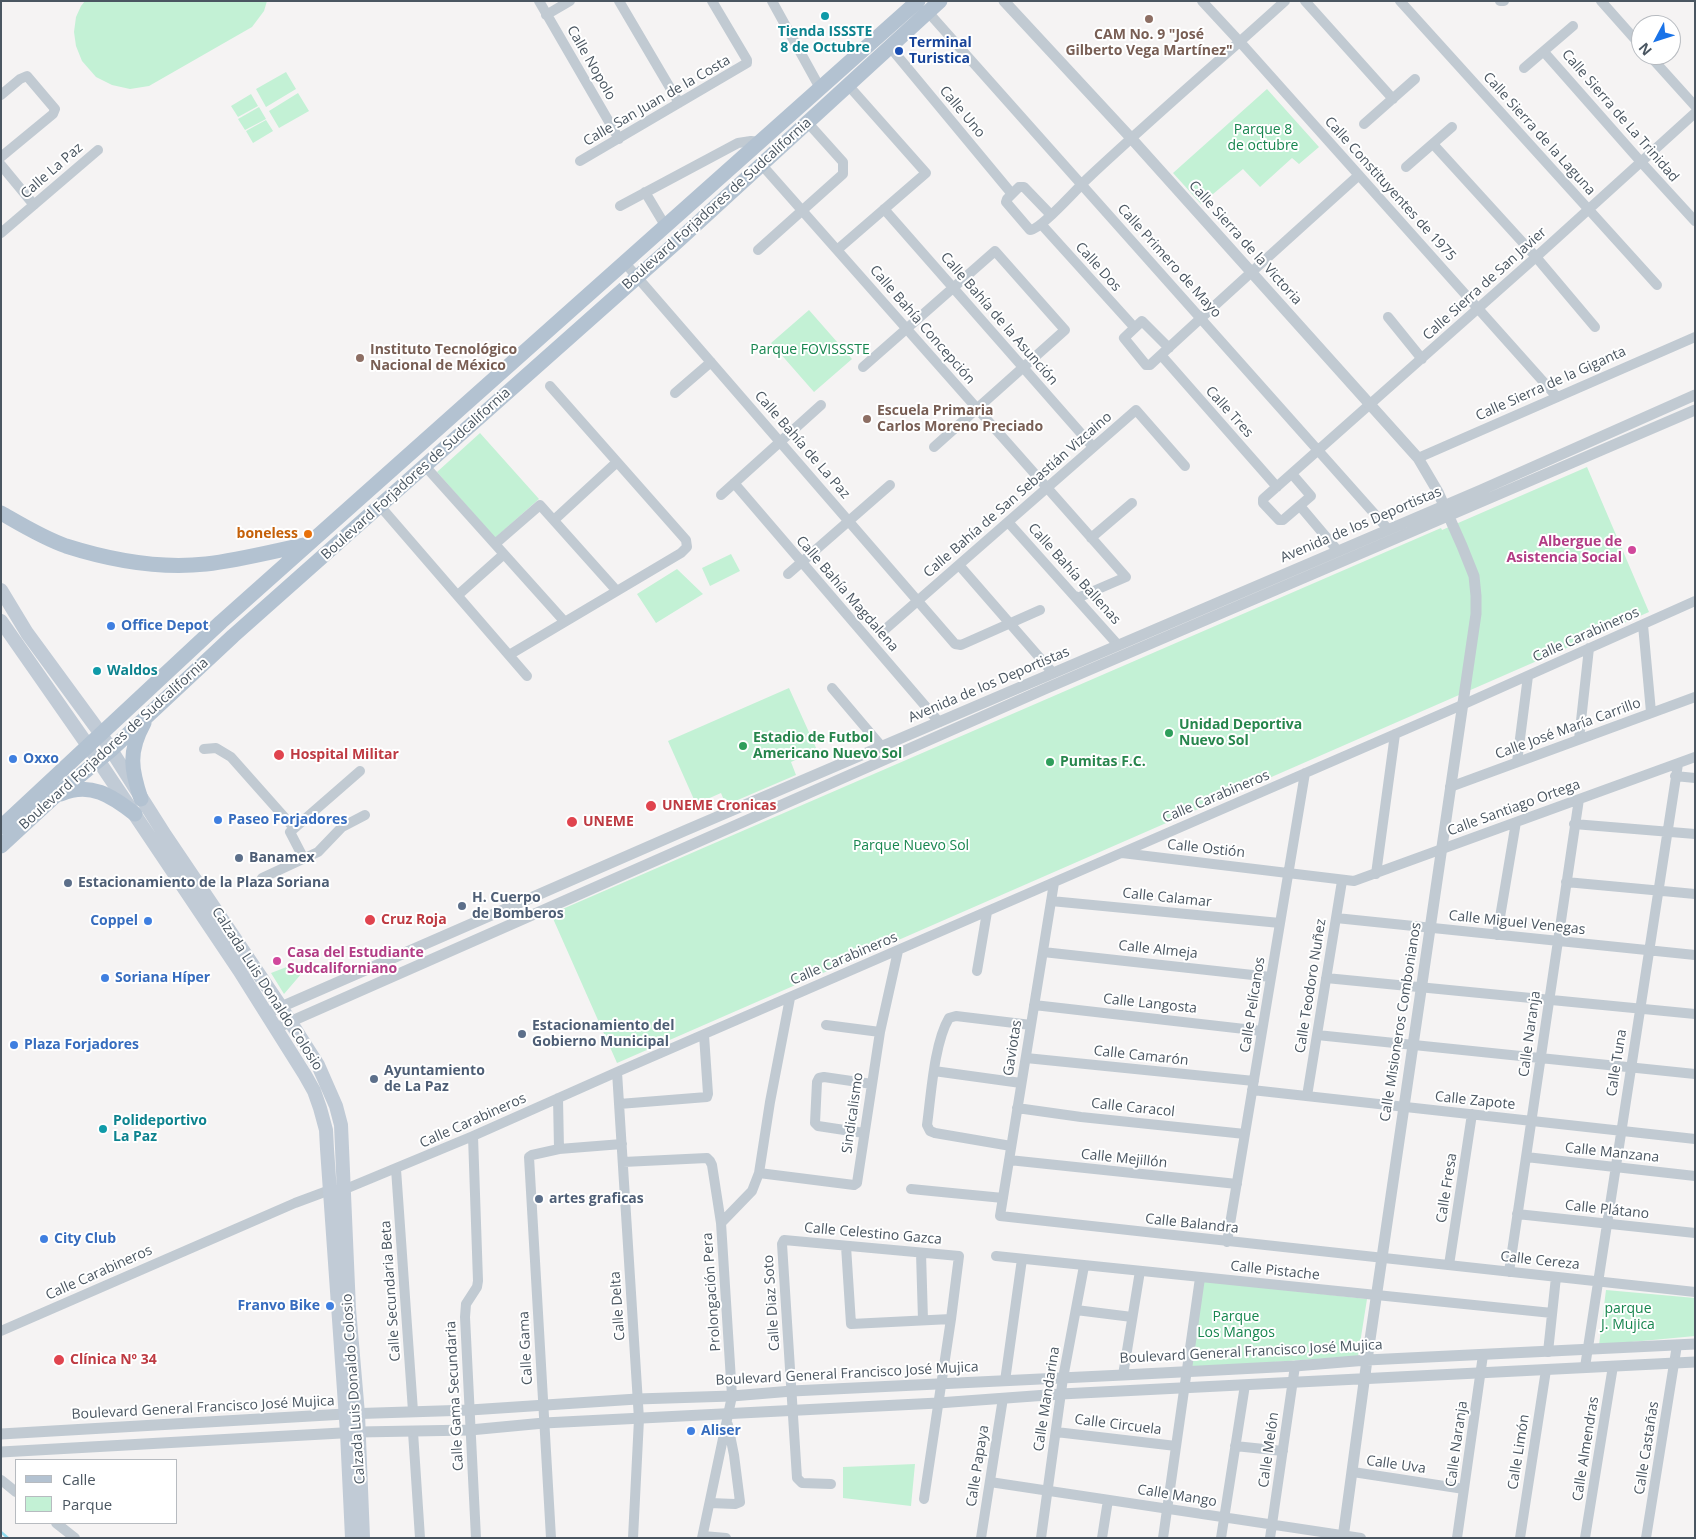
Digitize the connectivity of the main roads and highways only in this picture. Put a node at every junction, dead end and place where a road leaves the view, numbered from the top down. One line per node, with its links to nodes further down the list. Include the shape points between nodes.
1 (940, 1): 2 (main road, Boulevard Forjadores de Sudcalifornia)
2 (923, 7): 3 (main road, Boulevard Forjadores de Sudcalifornia, via 820,88); 4 (main road, Boulevard Forjadores de Sudcalifornia, via 890,47 808,123)
3 (382, 480): 4 (main road); 6 (main road, Boulevard Forjadores de Sudcalifornia)
4 (394, 493): 10 (main road, Boulevard Forjadores de Sudcalifornia)
5 (1, 513): 6 (main road, via 65,545 112,558 153,564 205,564)
6 (309, 543): 9 (main road, Boulevard Forjadores de Sudcalifornia)
7 (1, 590): 12 (main road, Calzada Luis Donaldo Colosio, via 27,633)
8 (1, 621): 13 (main road, Calzada Luis Donaldo Colosio)
9 (221, 622): 10 (main road); 12 (main road, Boulevard Forjadores de Sudcalifornia)
10 (233, 636): 11 (main road, Boulevard Forjadores de Sudcalifornia)
11 (148, 715): 14 (main road, Boulevard Forjadores de Sudcalifornia); 17 (main road, via 138,734 132,758)
12 (101, 734): 13 (main road, Boulevard Forjadores de Sudcalifornia); 14 (main road, Calzada Luis Donaldo Colosio)
13 (89, 746): 15 (main road, Calzada Luis Donaldo Colosio); 19 (main road, Boulevard Forjadores de Sudcalifornia)
14 (111, 750): 15 (main road, Boulevard Forjadores de Sudcalifornia); 17 (main road, Calzada Luis Donaldo Colosio)
15 (98, 760): 16 (main road, Boulevard Forjadores de Sudcalifornia); 18 (main road, Calzada Luis Donaldo Colosio)
16 (53, 798): 18 (main road, via 70,790 86,788 118,800); 20 (main road, Boulevard Forjadores de Sudcalifornia)
17 (141, 798): 22 (main road, Calzada Luis Donaldo Colosio)
18 (135, 814): 21 (main road, Calzada Luis Donaldo Colosio)
19 (1, 827)
20 (1, 846)
21 (160, 853): 22 (main road, via 168,851); 23 (main road, Calzada Luis Donaldo Colosio, via 310,1083 326,1130)
22 (181, 859): 23 (main road, Calzada Luis Donaldo Colosio, via 318,1065 336,1106 340,1125)
23 (337, 1190): 24 (main road, Calzada Luis Donaldo Colosio, via 348,1309)
24 (353, 1433): 25 (main road, Calzada Luis Donaldo Colosio); 26 (main road, Calzada Luis Donaldo Colosio)
25 (352, 1538)
26 (363, 1538)

